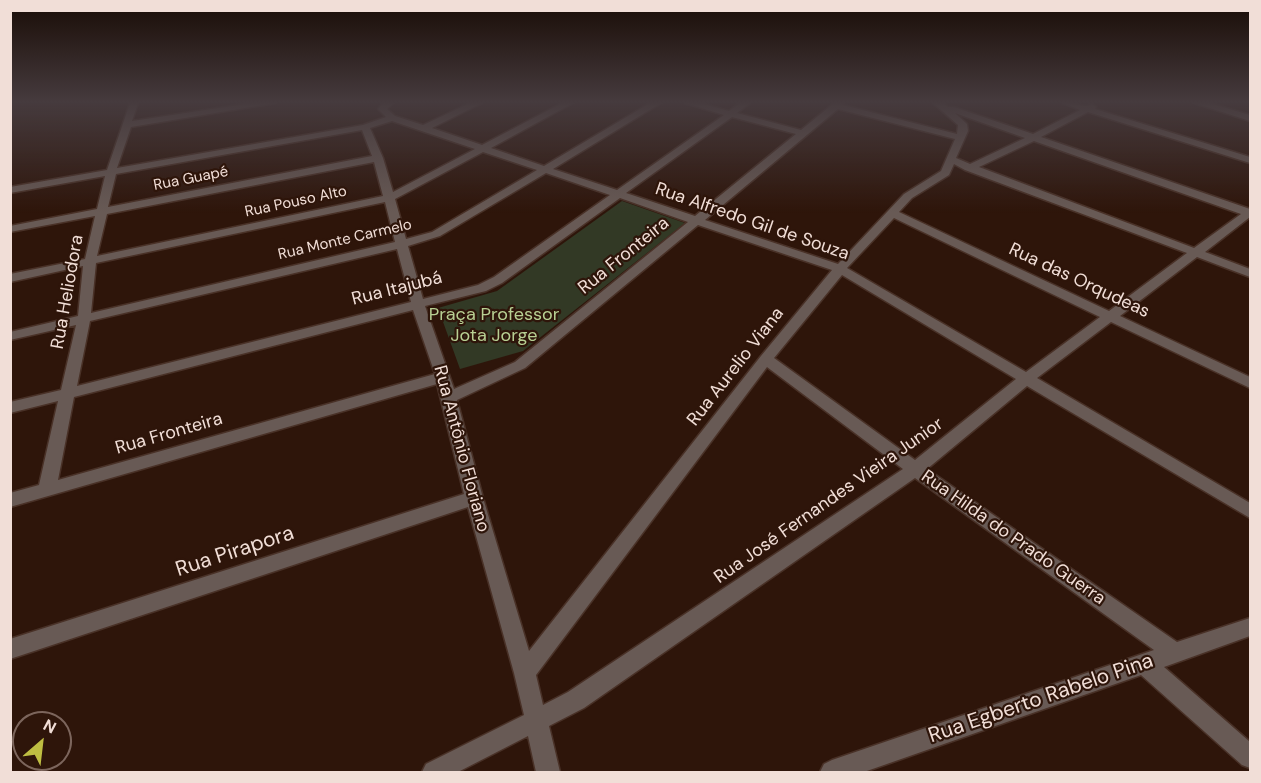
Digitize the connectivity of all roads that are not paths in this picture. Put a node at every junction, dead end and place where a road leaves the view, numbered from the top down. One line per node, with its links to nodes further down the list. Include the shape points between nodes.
1 (121, 140): 19 (street, Rua Heliodora)
2 (294, 140): 19 (street)
3 (370, 140): 14 (street, Rua Antônio Floriano)
4 (459, 140): 13 (street, Rua Alfredo Gil de Souza)
5 (500, 140): 13 (street, Rua Pouso Alto)
6 (596, 140): 18 (street, Rua Monte Carmelo)
7 (695, 140): 21 (street, Rua Itajubá)
8 (798, 140): 26 (street, Rua Fronteira)
9 (959, 140): 16 (street)
10 (1032, 140): 17 (street)
11 (1039, 140): 25 (street)
12 (1184, 140): 15 (street)
13 (484, 148): 18 (street, Rua Alfredo Gil de Souza); 22 (street, Rua Pouso Alto)
14 (378, 158): 22 (street, Rua Antônio Floriano); 23 (street, Rua Guapé)
15 (1251, 160)
16 (949, 166): 17 (street); 24 (street, Rua Aurelio Viana)
17 (974, 166): 29 (street)
18 (545, 170): 21 (street, Rua Alfredo Gil de Souza); 28 (street, Rua Monte Carmelo, via 436,234)
19 (111, 172): 20 (street); 23 (street, Rua Heliodora)
20 (10, 190)
21 (619, 195): 26 (street, Rua Alfredo Gil de Souza); 34 (street, Rua Itajubá, via 498,280 482,288)
22 (390, 198): 28 (street, Rua Antônio Floriano); 30 (street, Rua Pouso Alto)
23 (101, 212): 27 (street, Rua Guapé); 30 (street, Rua Heliodora)
24 (891, 212): 31 (street, Rua Aurelio Viana); 35 (street, Rua das Orqudeas)
25 (1250, 212): 29 (street, Rua José Fernandes Vieira Junior)
26 (698, 222): 31 (street, Rua Alfredo Gil de Souza); 43 (street, Rua Fronteira, via 520,365)
27 (10, 229)
28 (402, 244): 34 (street, Rua Antônio Floriano); 36 (street, Rua Monte Carmelo)
29 (1198, 252): 32 (street); 35 (street, Rua José Fernandes Vieira Junior)
30 (90, 262): 33 (street, Rua Pouso Alto); 36 (street, Rua Heliodora)
31 (840, 270): 38 (street, Rua Aurelio Viana); 40 (street, Rua Alfredo Gil de Souza)
32 (1251, 273)
33 (10, 278)
34 (418, 304): 39 (street, Rua Antônio Floriano); 42 (street, Rua Itajubá)
35 (1112, 316): 40 (street, Rua José Fernandes Vieira Junior); 41 (street, Rua das Orqudeas)
36 (84, 318): 37 (street, Rua Monte Carmelo); 42 (street, Rua Heliodora)
37 (10, 336)
38 (766, 358): 45 (street, Rua Hilda do Prado Guerra); 54 (street, Rua Aurelio Viana)
39 (442, 377): 43 (street, Rua Antônio Floriano); 46 (street, Rua Fronteira)
40 (1026, 379): 45 (street, Rua José Fernandes Vieira Junior); 49 (street, Rua Alfredo Gil de Souza)
41 (1251, 383)
42 (68, 393): 44 (street, Rua Itajubá); 46 (street, Rua Heliodora)
43 (448, 398): 47 (street, Rua Antônio Floriano)
44 (10, 408)
45 (915, 469): 52 (street, Rua Hilda do Prado Guerra); 55 (street, Rua José Fernandes Vieira Junior, via 576,700)
46 (47, 489): 48 (street, Rua Fronteira)
47 (474, 498): 51 (street, Rua Pirapora); 54 (street, Rua Antônio Floriano)
48 (10, 500)
49 (1251, 511)
50 (1251, 627): 52 (street, Rua Egberto Rabelo Pina)
51 (10, 650)
52 (1174, 653): 53 (street, Rua Egberto Rabelo Pina)
53 (1144, 663): 56 (street); 59 (street, Rua Egberto Rabelo Pina)
54 (525, 673): 55 (street, Rua Antônio Floriano)
55 (535, 723): 57 (street, Rua José Fernandes Vieira Junior); 58 (street, Rua Antônio Floriano)
56 (1251, 757)
57 (434, 772)
58 (548, 772)
59 (832, 772)

